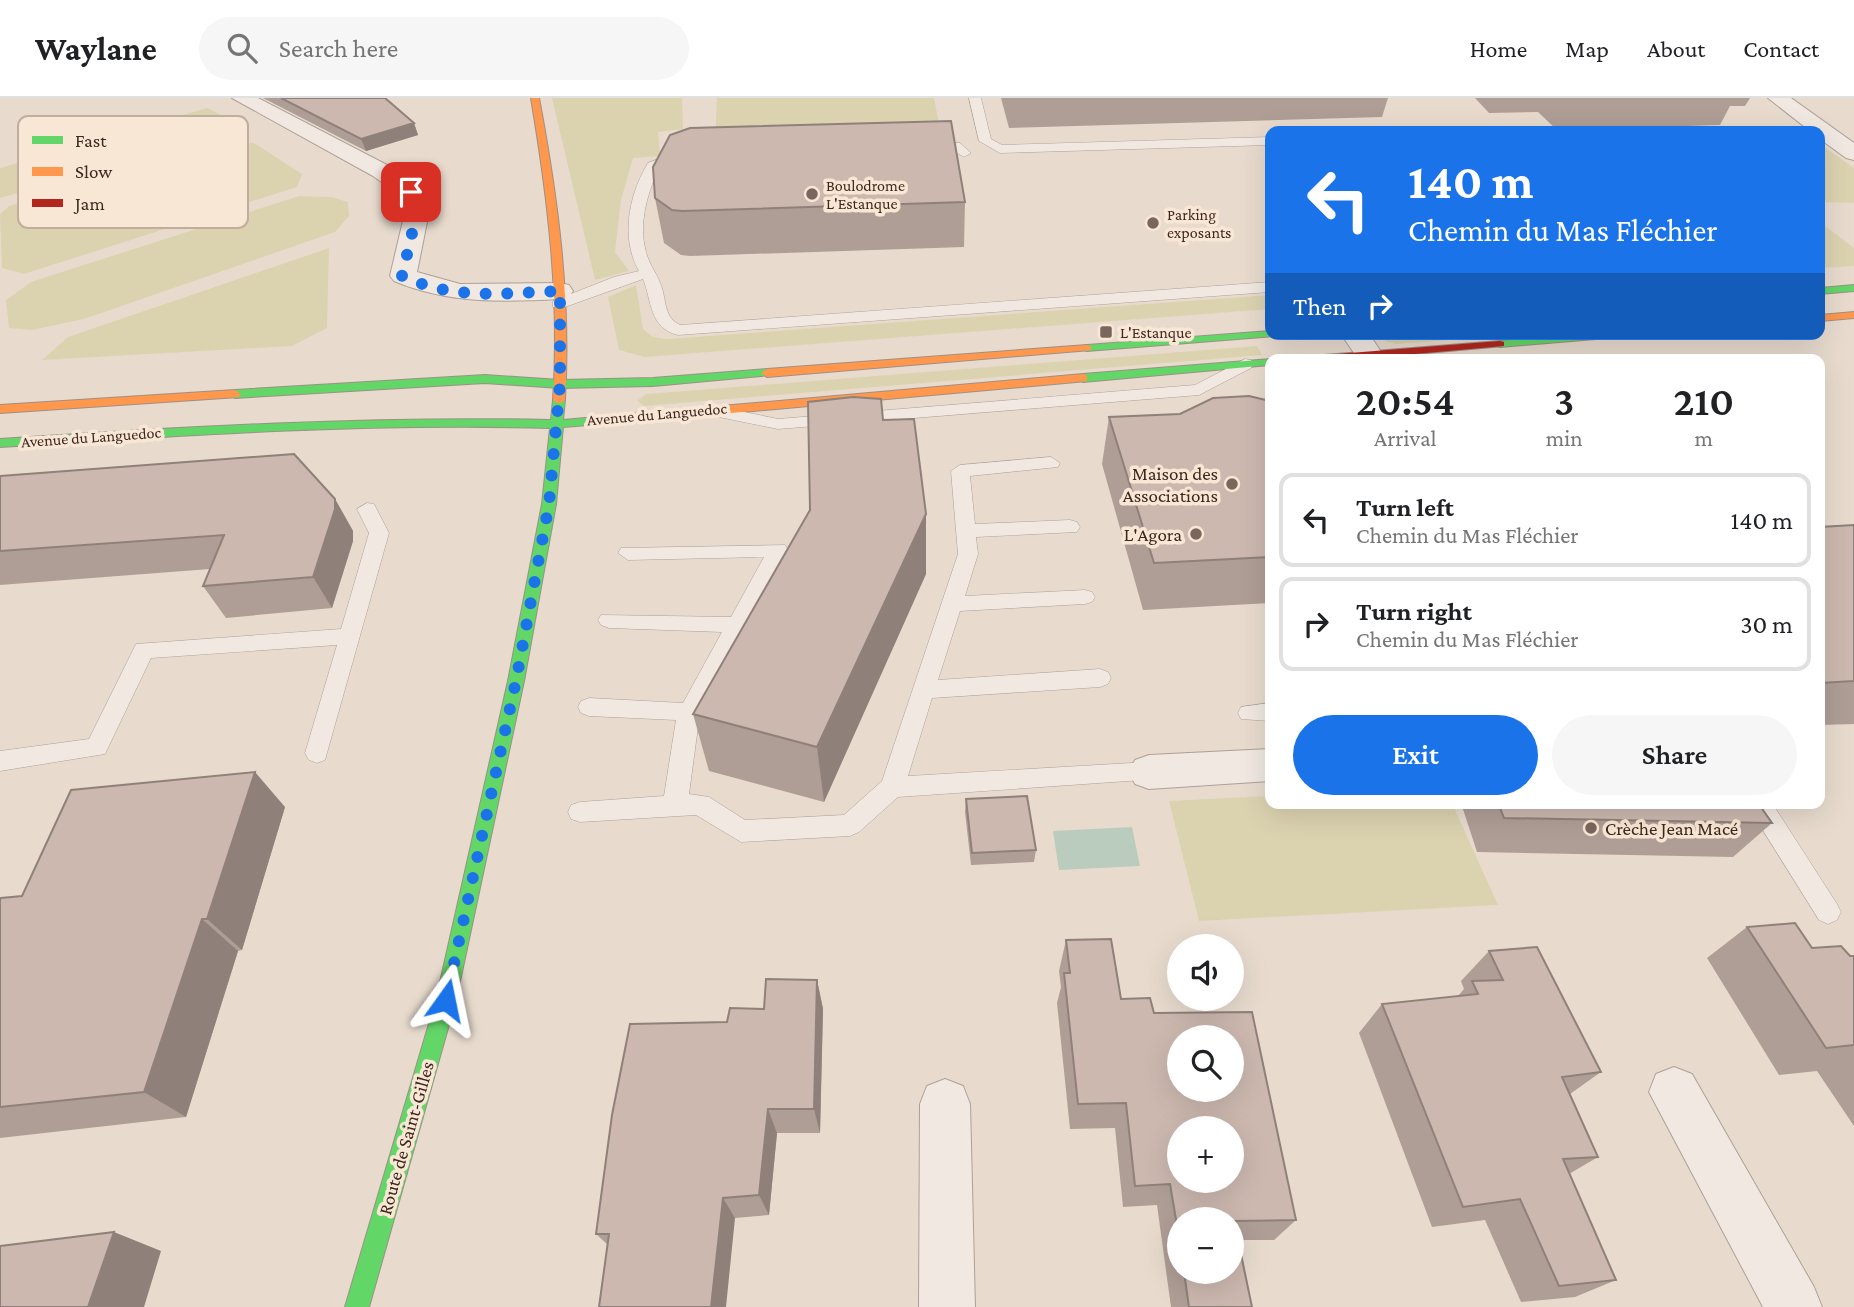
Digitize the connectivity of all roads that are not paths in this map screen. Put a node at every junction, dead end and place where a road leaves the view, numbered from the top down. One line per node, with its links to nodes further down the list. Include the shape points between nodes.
1 (242, 98): 16 (street, via 381,171 411,192 417,212 402,276 430,290)
2 (535, 98): 16 (street, Route de Saint-Gilles, via 552,191)
3 (975, 98): 7 (lane, via 985,141 1000,149)
4 (1777, 98): 5 (street)
5 (1816, 126)
6 (1825, 132): 11 (street)
7 (1265, 141)
8 (905, 146): 10 (lane, via 946,145)
9 (699, 153): 12 (lane, via 658,161 649,175 636,225 639,259)
10 (964, 153)
11 (1854, 153)
12 (648, 274): 13 (lane, via 661,319 665,326 678,330); 16 (lane)
13 (1265, 287)
14 (1854, 288): 15 (street)
15 (1825, 291)
16 (559, 297): 25 (street, Route de Saint-Gilles)
17 (1854, 316): 18 (street)
18 (1825, 318)
19 (1265, 334): 25 (street, Avenue du Languedoc, via 653,382)
20 (1517, 340): 21 (street)
21 (1365, 349): 22 (street)
22 (1338, 354)
23 (1265, 362): 24 (street)
24 (1245, 364): 27 (lane, via 1199,390 778,424)
25 (560, 384): 26 (street, Avenue du Languedoc, via 485,379); 28 (street, Route de Saint-Gilles)
26 (0, 409)
27 (709, 409): 28 (street, Avenue du Languedoc)
28 (557, 424): 29 (street, Avenue du Languedoc, via 233,428); 55 (street, Route de Saint-Gilles, via 549,504 516,681 446,1000)
29 (0, 443)
30 (1051, 463): 33 (lane, via 960,471)
31 (367, 509): 39 (lane, via 379,533)
32 (1070, 527): 33 (lane)
33 (966, 531): 36 (lane, via 968,554)
34 (628, 553): 38 (lane, via 778,550)
35 (1085, 597): 36 (lane)
36 (952, 604): 41 (lane)
37 (610, 620): 38 (lane)
38 (738, 625): 43 (lane)
39 (351, 636): 44 (lane); 45 (lane, via 145,650 97,747)
40 (1100, 678): 41 (lane)
41 (924, 690): 48 (lane)
42 (589, 707): 43 (lane)
43 (689, 712): 49 (lane)
44 (317, 753)
45 (0, 761)
46 (1265, 765): 47 (street)
47 (1149, 772): 48 (lane)
48 (892, 788): 49 (lane, via 850,825 741,831 700,804)
49 (675, 806): 51 (lane)
50 (1762, 809): 52 (lane)
51 (580, 812)
52 (1828, 912)
53 (1674, 1092): 57 (street)
54 (945, 1104): 56 (street)
55 (356, 1307)
56 (947, 1307)
57 (1794, 1307)

